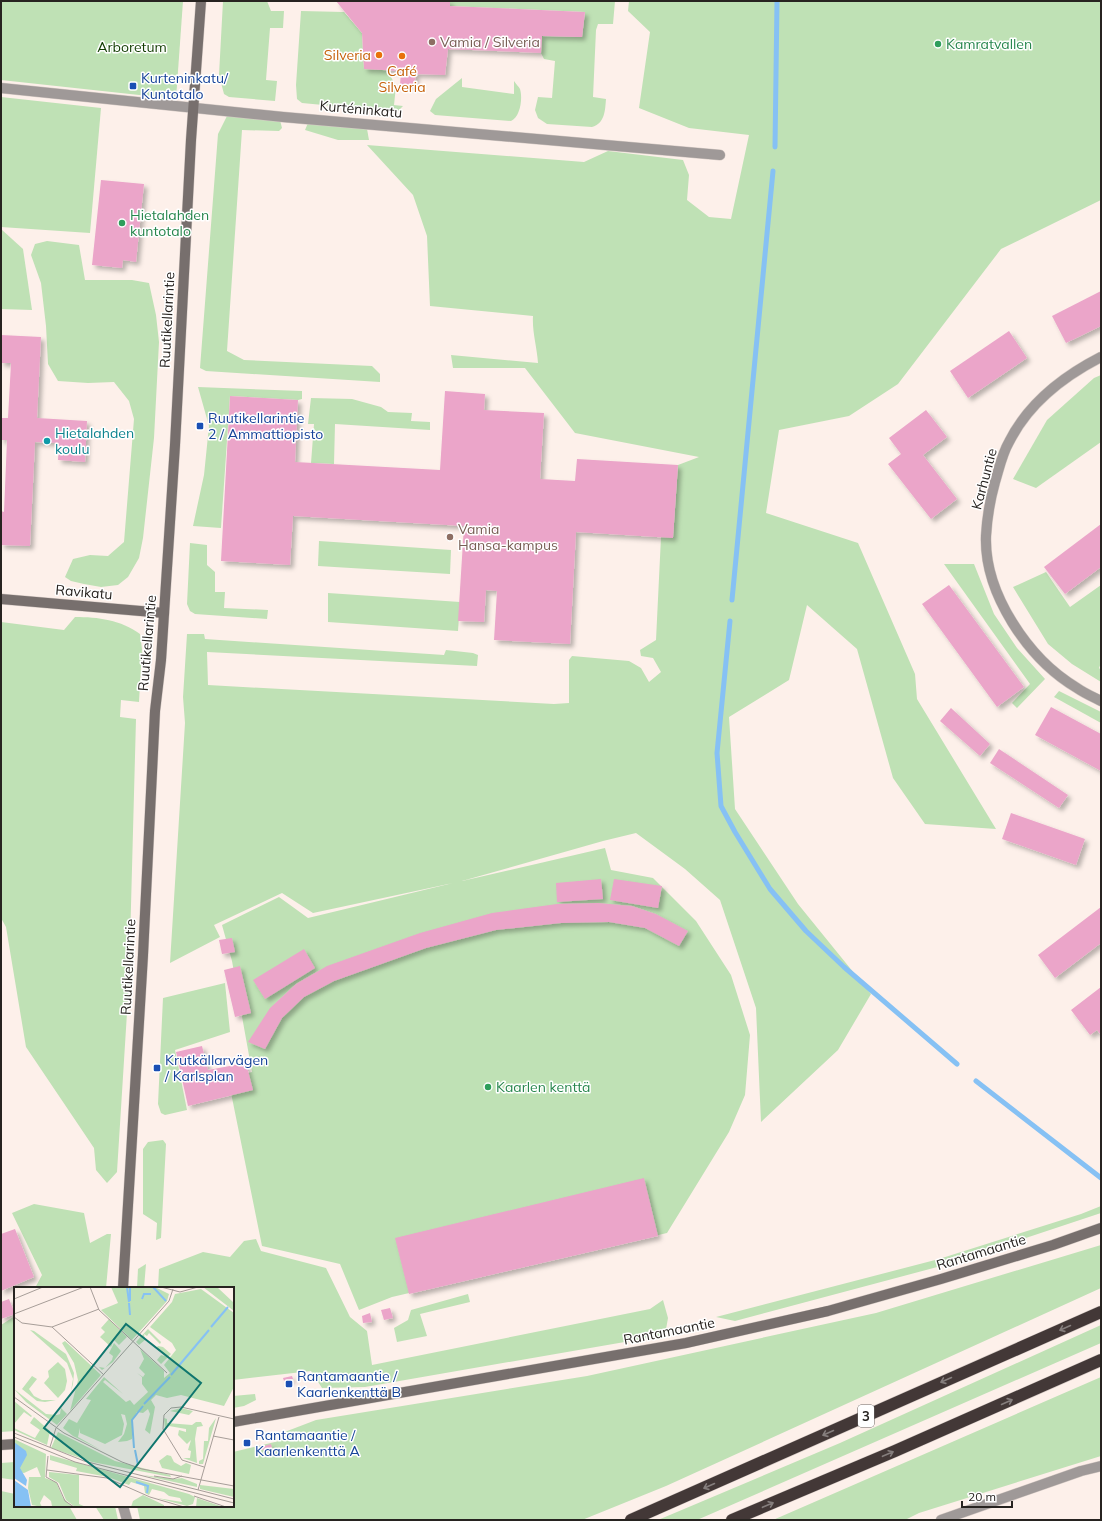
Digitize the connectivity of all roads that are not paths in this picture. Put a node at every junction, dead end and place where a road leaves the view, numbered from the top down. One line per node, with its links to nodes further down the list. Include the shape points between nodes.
1 (201, 1): 3 (main road, Ruutikellarintie)
2 (1, 88): 3 (street, Kurténinkatu)
3 (193, 108): 4 (street, Kurténinkatu); 7 (main road, Ruutikellarintie)
4 (720, 156)
5 (1101, 357): 8 (street, Karhuntie, via 1088,363 1046,393 1009,442 989,506 986,536 993,582 1012,624 1025,642 1052,669 1076,688)
6 (1, 599): 7 (main road, Ravikatu)
7 (164, 613): 10 (main road, Ruutikellarintie, via 154,711 144,955)
8 (1101, 701)
9 (1101, 1228): 13 (main road, Rantamaantie, via 948,1277 828,1311 686,1343)
10 (123, 1287)
11 (1098, 1312): 19 (highway, 3, one-way to 19)
12 (1101, 1360): 20 (highway, one-way to 12)
13 (234, 1422)
14 (14, 1444): 15 (main road)
15 (1, 1445)
16 (1101, 1466): 21 (street)
17 (123, 1507): 18 (street)
18 (127, 1520)
19 (631, 1520)
20 (732, 1520)
21 (941, 1520)

